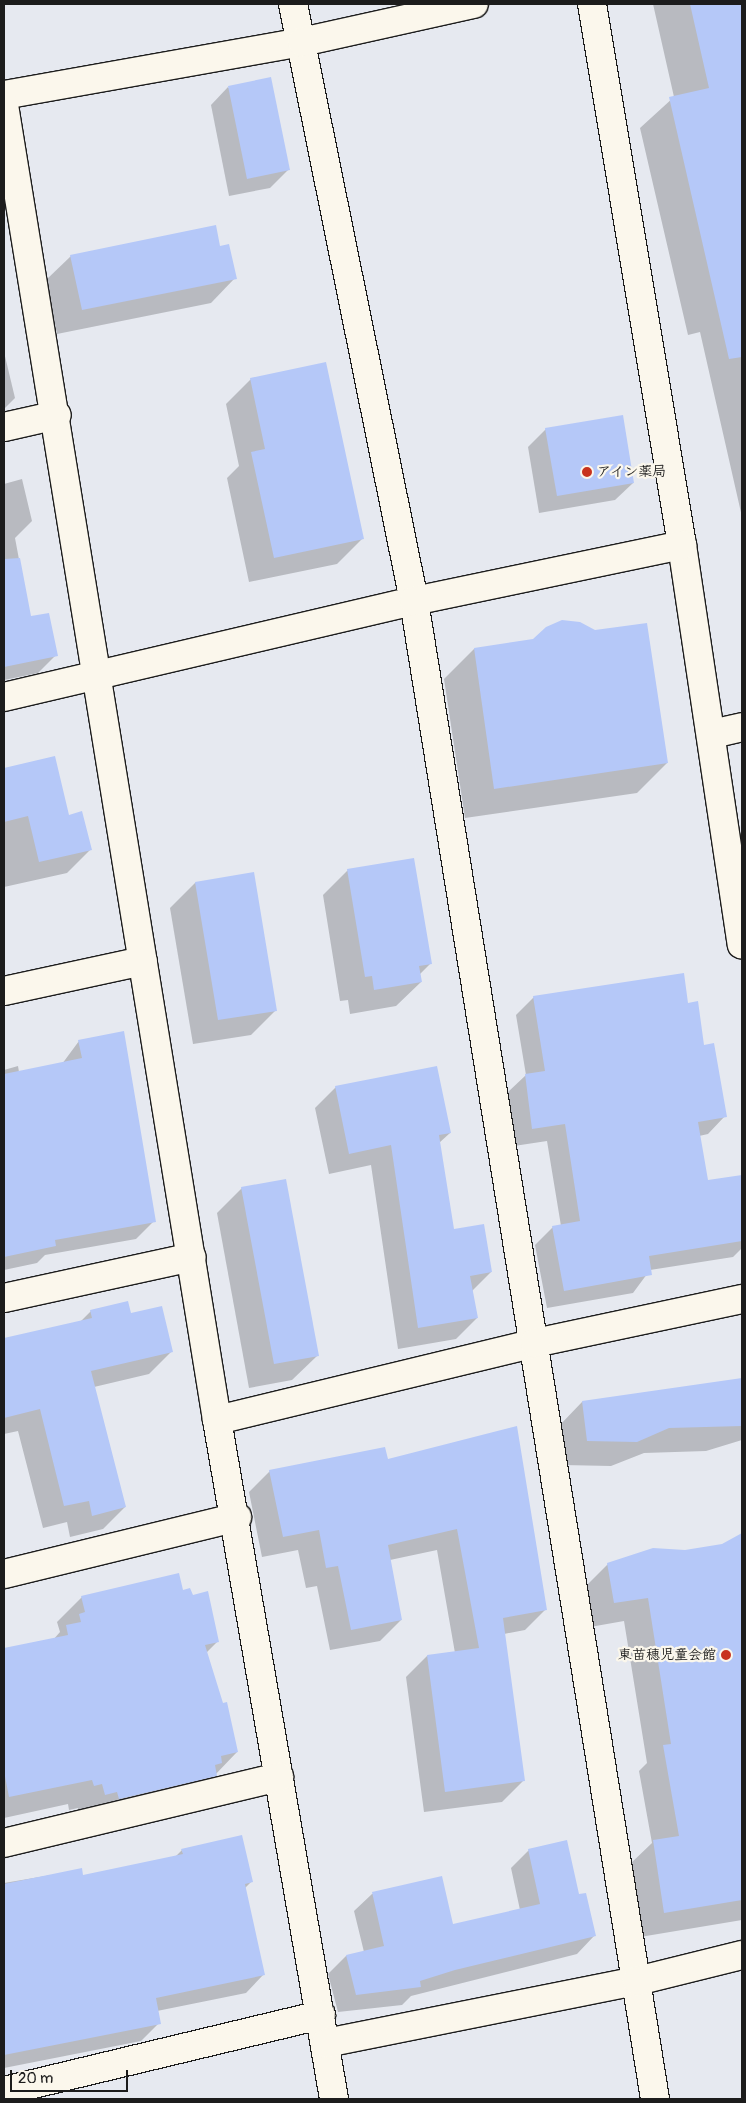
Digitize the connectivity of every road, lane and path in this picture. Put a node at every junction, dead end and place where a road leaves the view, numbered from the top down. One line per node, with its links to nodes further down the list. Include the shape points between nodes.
1 (293, 4): 4 (street)
2 (474, 4): 4 (street)
3 (592, 4): 10 (street)
4 (302, 42): 5 (street); 11 (street)
5 (4, 95)
6 (4, 105): 7 (street)
7 (9, 171): 8 (street)
8 (57, 415): 9 (street); 12 (street)
9 (4, 427)
10 (682, 545): 11 (street); 15 (street)
11 (414, 601): 12 (street); 22 (street)
12 (98, 677): 13 (street); 17 (street)
13 (4, 697)
14 (742, 727): 15 (street)
15 (712, 734): 16 (street)
16 (742, 945)
17 (143, 961): 18 (street); 19 (street)
18 (4, 991)
19 (192, 1257): 20 (street); 23 (street)
20 (4, 1298)
21 (742, 1299): 22 (street)
22 (536, 1343): 23 (street); 29 (street)
23 (217, 1420): 24 (street)
24 (237, 1517): 25 (street); 26 (street)
25 (4, 1574)
26 (279, 1777): 27 (street); 30 (street)
27 (4, 1843)
28 (742, 1955): 29 (street)
29 (637, 1981): 31 (street); 34 (street)
30 (321, 2015): 31 (street); 32 (street)
31 (326, 2043): 33 (street)
32 (4, 2090)
33 (334, 2099)
34 (655, 2099)

